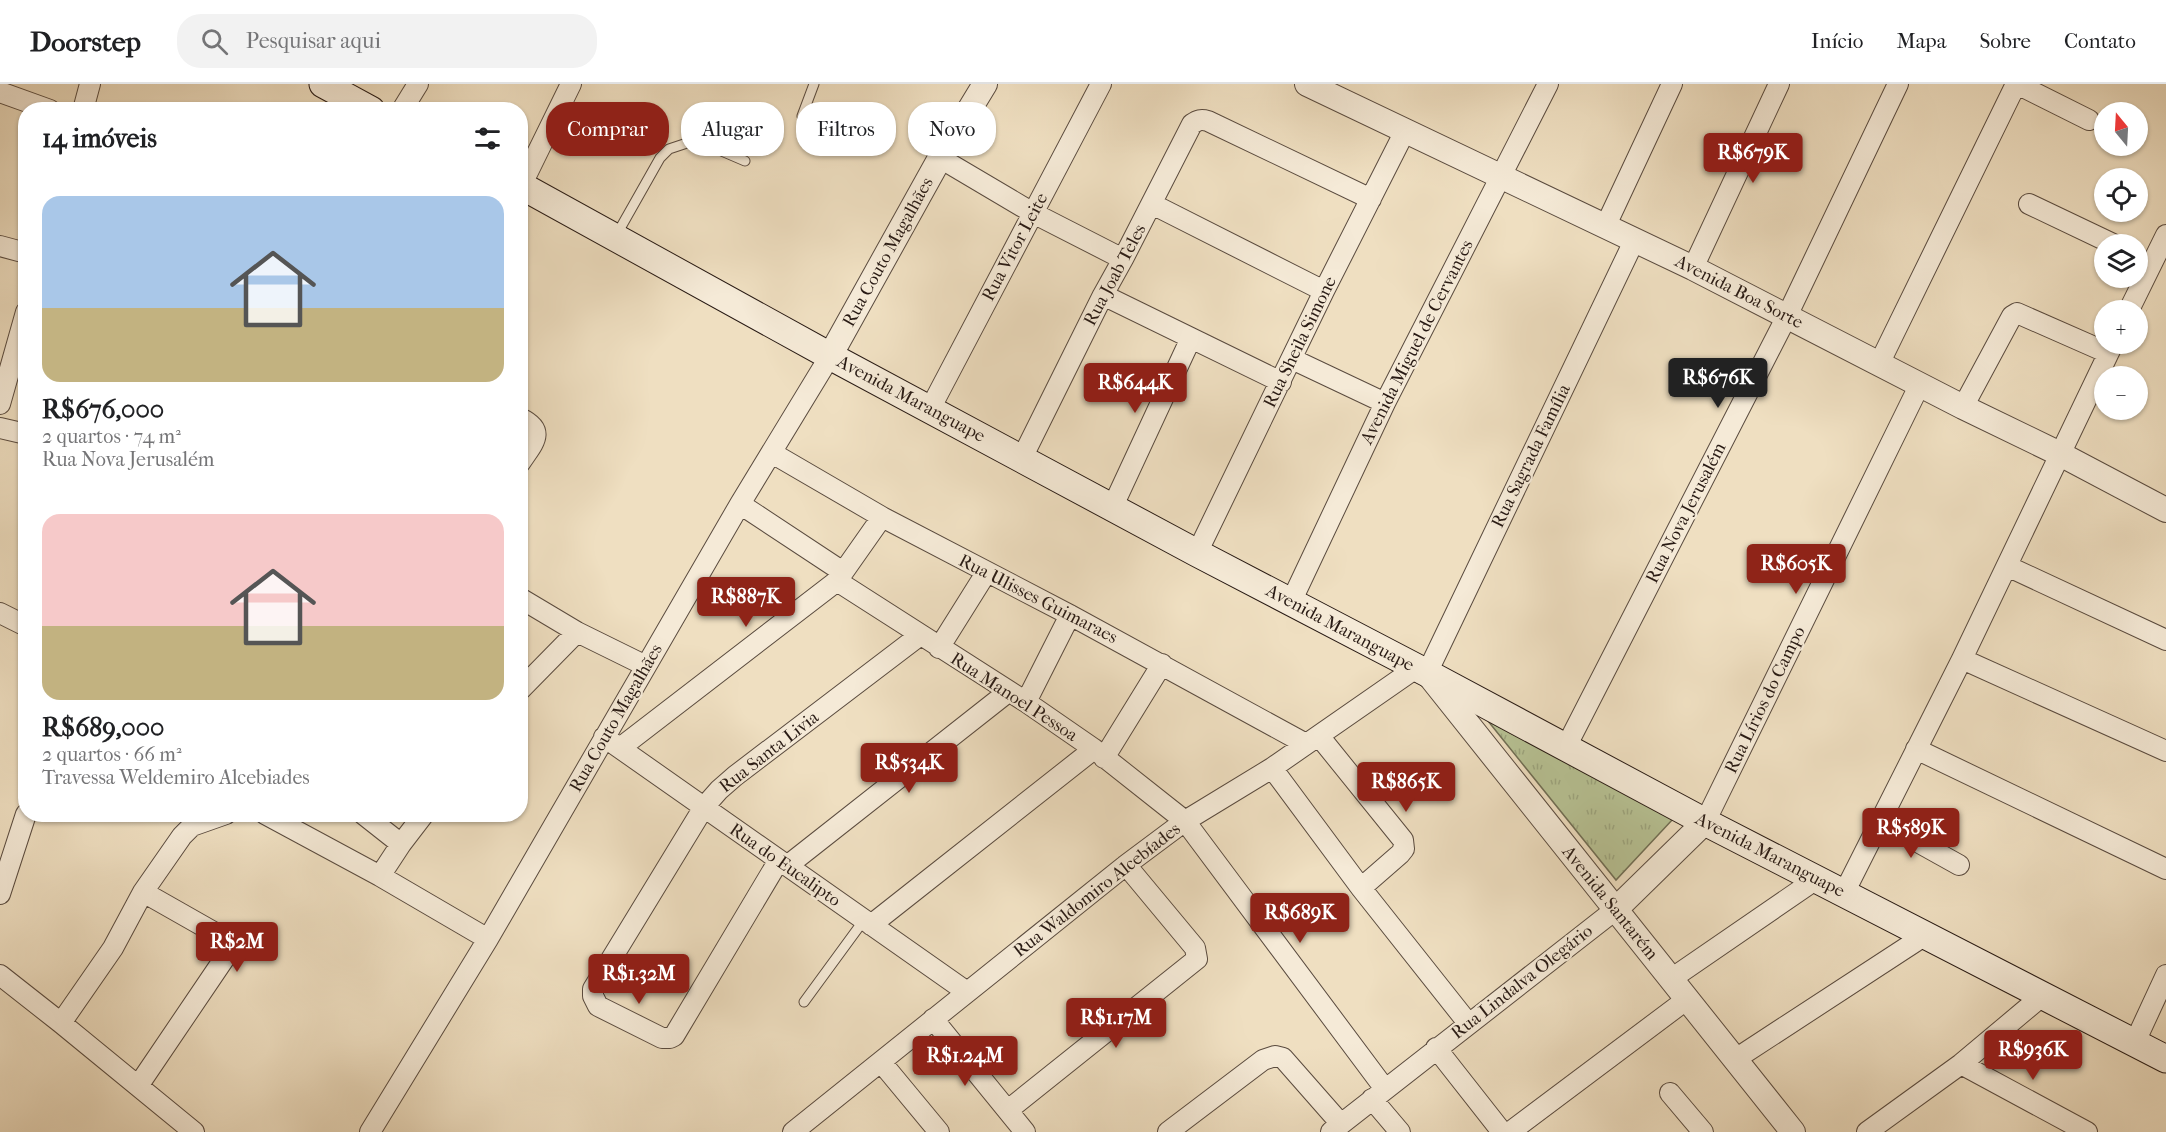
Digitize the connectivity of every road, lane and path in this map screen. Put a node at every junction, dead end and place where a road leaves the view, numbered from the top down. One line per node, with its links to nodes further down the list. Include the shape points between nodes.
1 (90, 84): 16 (street)
2 (322, 84): 17 (main road)
3 (418, 84): 18 (street)
4 (571, 84): 24 (street)
5 (814, 84): 19 (lane)
6 (985, 84): 22 (street, Rua Couto Magalhães)
7 (1101, 84): 30 (street, Rua Vitor Leite)
8 (1307, 84): 21 (street, Avenida Boa Sorte)
9 (1548, 84): 25 (street, Avenida Miguel de Cervantes)
10 (1672, 84): 31 (street)
11 (1779, 84): 40 (street)
12 (1898, 84): 43 (street, Rua Nova Jerusalém)
13 (2016, 84): 20 (street); 50 (street)
14 (0, 92): 15 (street)
15 (28, 102)
16 (85, 102)
17 (351, 102)
18 (407, 102)
19 (807, 102)
20 (2089, 120)
21 (1405, 131): 25 (street, Avenida Boa Sorte); 27 (street, Rua Sheila Simone)
22 (940, 158): 30 (street); 48 (street, Rua Couto Magalhães)
23 (745, 161): 34 (lane, via 696,140 669,149 660,158)
24 (528, 171)
25 (1501, 177): 31 (street, Avenida Boa Sorte); 53 (street, Avenida Miguel de Cervantes)
26 (528, 189): 34 (main road, Avenida Maranguape)
27 (1371, 199): 28 (street, Rua Joab Teles, via 1202,119 1192,124); 41 (street, Rua Sheila Simone)
28 (1152, 204): 39 (street, Rua Joab Teles); 41 (street)
29 (2030, 204): 32 (street)
30 (1033, 213): 39 (street); 56 (street, Rua Vitor Leite)
31 (1606, 225): 35 (street, Avenida Boa Sorte)
32 (2094, 235)
33 (2166, 235): 38 (street)
34 (616, 236): 48 (main road, Avenida Maranguape)
35 (1635, 239): 40 (street, Avenida Boa Sorte); 84 (street, Rua Sagrada Família)
36 (0, 246): 37 (street)
37 (18, 251)
38 (2148, 256)
39 (1123, 259): 42 (street, Rua Joab Teles)
40 (1694, 268): 43 (street, Avenida Boa Sorte)
41 (1324, 291): 49 (street, Rua Sheila Simone)
42 (1103, 295): 44 (street); 63 (street, Rua Joab Teles)
43 (1787, 316): 50 (street, Avenida Boa Sorte); 90 (street, Rua Nova Jerusalém)
44 (1191, 338): 51 (street); 65 (street)
45 (18, 340): 54 (street)
46 (2094, 342): 55 (street, via 2017,313)
47 (2108, 354): 62 (street)
48 (830, 356): 56 (main road, Avenida Maranguape); 61 (street, Rua Couto Magalhães)
49 (1292, 359): 51 (street, Rua Sheila Simone); 53 (street)
50 (1880, 362): 52 (street, Avenida Boa Sorte)
51 (1281, 382): 68 (street, Rua Sheila Simone)
52 (1920, 384): 55 (street, Avenida Boa Sorte); 104 (street, Rua Lírios do Campo)
53 (1385, 403): 72 (street, Avenida Miguel de Cervantes)
54 (0, 404)
55 (1963, 407): 62 (street, Avenida Boa Sorte)
56 (930, 409): 63 (main road, Avenida Maranguape)
57 (528, 422): 60 (street, via 535,428 536,437)
58 (0, 428): 59 (street)
59 (18, 432)
60 (528, 450)
61 (772, 453): 64 (street, Rua Couto Magalhães); 67 (street, Rua Ulisses Guimaraes)
62 (2060, 454): 66 (street, Avenida Boa Sorte); 69 (street)
63 (1022, 458): 65 (main road, Avenida Maranguape)
64 (740, 504): 71 (street, Rua Manoel Pessoa); 83 (street, Rua Couto Magalhães)
65 (1113, 507): 68 (main road, Avenida Maranguape)
66 (2166, 510)
67 (882, 517): 70 (street, Rua Ulisses Guimaraes); 71 (street)
68 (1197, 553): 72 (main road, Avenida Maranguape)
69 (2007, 566): 79 (street); 81 (street)
70 (986, 573): 75 (street, Rua Ulisses Guimaraes); 80 (street)
71 (840, 577): 78 (street, Rua Manoel Pessoa); 91 (street)
72 (1291, 602): 84 (main road, Avenida Maranguape)
73 (528, 603): 77 (street)
74 (0, 613): 76 (street)
75 (1070, 615): 82 (street, Rua Ulisses Guimaraes); 87 (street)
76 (18, 622)
77 (577, 632): 83 (street); 85 (street)
78 (920, 636): 80 (street, Rua Manoel Pessoa); 96 (street, Rua Santa Livia, via 735,776)
79 (2166, 639)
80 (939, 648): 86 (street, Rua Manoel Pessoa)
81 (1962, 659): 92 (street); 93 (street)
82 (1162, 664): 89 (street, Rua Ulisses Guimaraes); 94 (street)
83 (646, 666): 88 (street, Rua Couto Magalhães)
84 (1421, 670): 89 (street, Rua Waldomiro Alcebíades); 90 (main road, Avenida Maranguape); 116 (street, Avenida Santarém)
85 (528, 682)
86 (1008, 692): 87 (street, Rua Manoel Pessoa); 106 (street)
87 (1026, 702): 94 (street, Rua Manoel Pessoa)
88 (604, 737): 91 (street, Rua do Eucalipto); 119 (street, Rua Couto Magalhães)
89 (1313, 740): 95 (street, Rua Waldomiro Alcebíades); 112 (street, via 1403,840 1400,854)
90 (1566, 747): 104 (main road, Avenida Maranguape)
91 (620, 748): 96 (street, Rua do Eucalipto)
92 (1916, 749): 98 (street); 109 (street)
93 (2166, 751)
94 (1099, 754): 97 (street, Rua Manoel Pessoa); 117 (street)
95 (1272, 768): 97 (street, Rua Waldomiro Alcebíades); 112 (street)
96 (704, 807): 106 (street, Rua do Eucalipto); 106 (street, Rua Santa Livia, via 593,989 598,1006 662,1038 674,1035)
97 (1185, 821): 107 (street, Rua Waldomiro Alcebíades); 138 (street, Rua Manoel Pessoa)
98 (1880, 821): 108 (street); 114 (street)
99 (23, 822): 115 (street)
100 (203, 822): 113 (street, via 182,836)
101 (280, 822): 110 (street)
102 (373, 822): 105 (street)
103 (418, 822): 105 (street)
104 (1705, 822): 111 (main road, Avenida Maranguape); 116 (street, Rua Lindalva Olegário)
105 (401, 844): 110 (street)
106 (783, 863): 117 (street, Rua do Eucalipto)
107 (1126, 865): 123 (street, Rua Waldomiro Alcebíades); 139 (street, via 1195,948 1197,959)
108 (1959, 865)
109 (2166, 869)
110 (380, 876): 119 (street)
111 (1818, 879): 114 (main road, Avenida Maranguape); 122 (street)
112 (1361, 888): 129 (street)
113 (143, 892): 128 (street, via 113,948); 136 (street, via 217,934 226,951)
114 (1844, 893): 118 (main road, Avenida Maranguape)
115 (0, 894)
116 (1615, 910): 122 (street, Avenida Santarém); 129 (street, Rua Lindalva Olegário)
117 (867, 922): 123 (street, Rua do Eucalipto); 126 (lane)
118 (1924, 936): 124 (main road, Avenida Maranguape); 133 (street)
119 (488, 939): 143 (street, Rua Couto Magalhães)
120 (0, 975): 128 (street)
121 (2166, 975): 130 (street)
122 (1671, 979): 125 (street, Avenida Santarém)
123 (967, 992): 127 (street, Rua Waldomiro Alcebíades)
124 (2042, 996): 130 (main road, Avenida Maranguape); 135 (street)
125 (1686, 1000): 133 (street, Avenida Santarém); 149 (street)
126 (804, 1002)
127 (933, 1019): 134 (street, Rua Waldomiro Alcebíades); 139 (street)
128 (61, 1023): 136 (street)
129 (1468, 1023): 131 (street, Rua Lindalva Olegário)
130 (2135, 1042): 132 (main road, Avenida Maranguape)
131 (1436, 1048): 138 (street, Rua Lindalva Olegário); 148 (street)
132 (2166, 1059)
133 (1734, 1060): 151 (street, Avenida Santarém)
134 (881, 1062): 141 (street, Rua Waldomiro Alcebíades); 144 (street)
135 (1960, 1064): 152 (street); 153 (street)
136 (138, 1086): 142 (street)
137 (1670, 1093): 150 (street)
138 (1378, 1094): 140 (street, Rua Lindalva Olegário); 147 (street, Rua Manoel Pessoa)
139 (1008, 1110): 145 (street)
140 (1336, 1128): 146 (street, via 1283,1058 1275,1056 1263,1060)
141 (803, 1129)
142 (194, 1132)
143 (370, 1132)
144 (939, 1132)
145 (1025, 1132)
146 (1168, 1132)
147 (1400, 1132)
148 (1502, 1132)
149 (1510, 1132)
150 (1703, 1132)
151 (1793, 1132)
152 (1867, 1132)
153 (2087, 1132)

